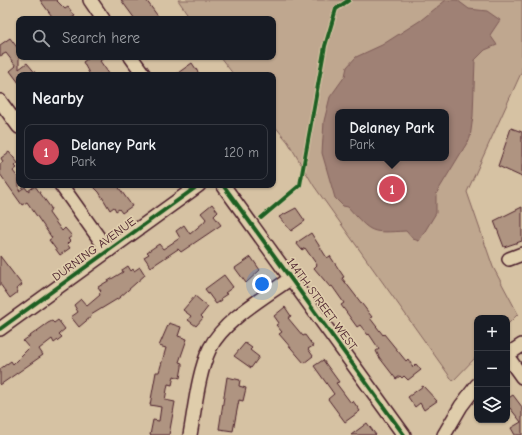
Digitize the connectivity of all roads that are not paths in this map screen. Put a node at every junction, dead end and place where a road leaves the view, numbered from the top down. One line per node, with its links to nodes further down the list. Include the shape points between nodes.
1 (90, 0): 2 (street)
2 (102, 16)
3 (133, 60): 4 (street)
4 (142, 72)
5 (0, 101): 6 (street)
6 (16, 123)
7 (63, 188): 10 (street)
8 (195, 188): 10 (street, DURNING AVENUE)
9 (225, 188): 13 (street, 144TH STREET WEST)
10 (108, 251): 14 (street, DURNING AVENUE)
11 (522, 254): 12 (street)
12 (509, 259)
13 (291, 278): 20 (street, via 229,323 210,347); 21 (street, 144TH STREET WEST)
14 (0, 328)
15 (522, 345): 16 (street)
16 (510, 354)
17 (510, 360): 18 (street)
18 (522, 377)
19 (475, 387): 22 (street)
20 (190, 435)
21 (404, 435)
22 (444, 435)

